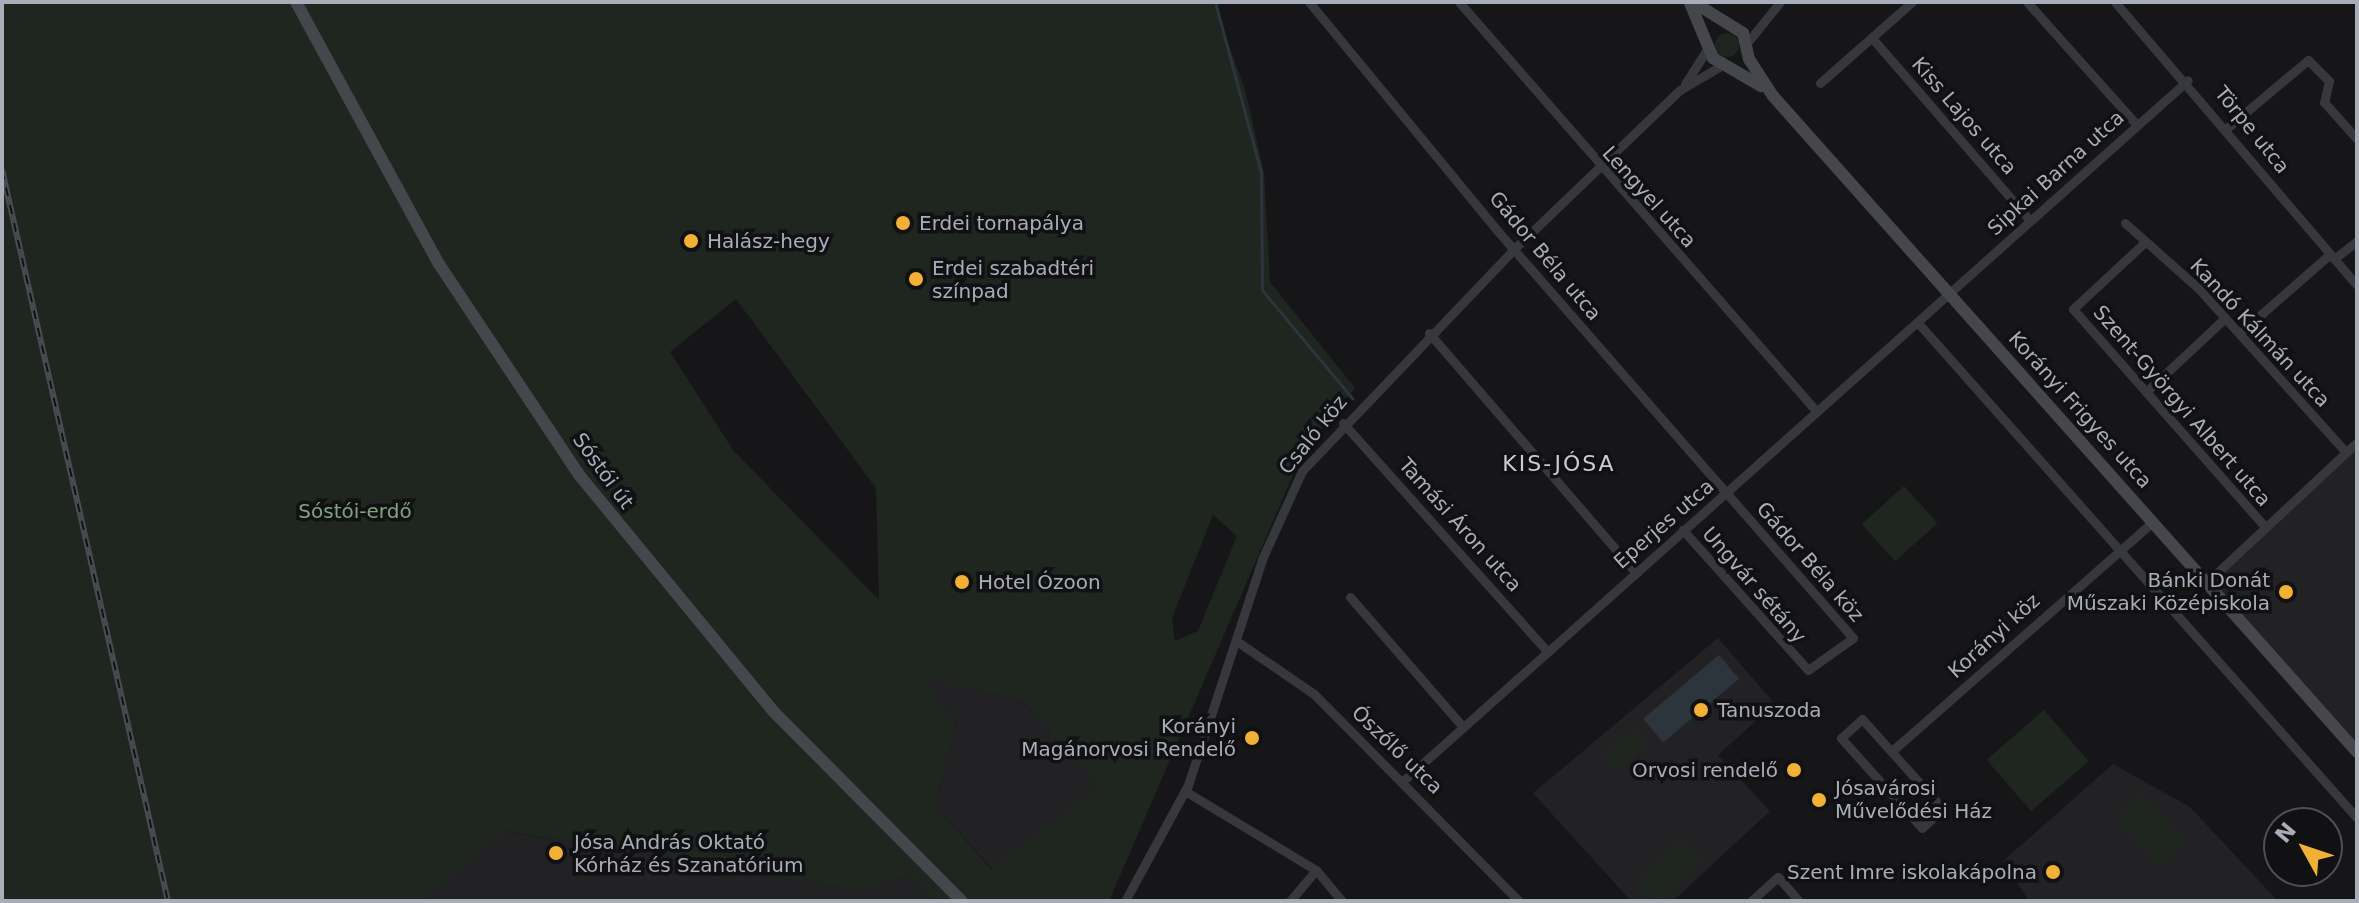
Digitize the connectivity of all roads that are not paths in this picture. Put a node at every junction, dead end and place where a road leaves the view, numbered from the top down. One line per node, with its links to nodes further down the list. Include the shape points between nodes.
1 (296, 2): 58 (street, Sóstói út, via 439,264 580,476 773,711)
2 (1309, 2): 27 (street, Gádor Béla utca)
3 (1459, 2): 22 (street, Lengyel utca)
4 (1691, 2): 10 (street, Korányi Frigyes utca); 12 (street, Korányi Frigyes utca)
5 (1780, 2): 9 (street)
6 (1912, 2): 11 (street)
7 (2027, 2): 19 (street)
8 (2115, 2): 15 (street, Törpe utca)
9 (1768, 14): 10 (street); 13 (street)
10 (1731, 27): 12 (street); 13 (street, Korányi Frigyes utca)
11 (1872, 38): 16 (street); 23 (street, Kiss Lajos utca)
12 (1708, 45): 14 (street, Korányi Frigyes utca); 17 (street, Csaló köz)
13 (1747, 46): 14 (street); 18 (street, Korányi Frigyes utca)
14 (1726, 64): 17 (street, Csaló köz); 18 (street, Korányi Frigyes utca)
15 (2188, 80): 19 (street, Sipkai Barna utca); 20 (street, Törpe utca)
16 (1820, 83)
17 (1680, 90): 22 (street, Csaló köz)
18 (1773, 96): 30 (street, Korányi Frigyes utca)
19 (2136, 124): 23 (street, Sipkai Barna utca)
20 (2227, 128): 21 (street, via 2308,60 2329,81 2324,102); 28 (street, Törpe utca)
21 (2357, 139)
22 (1599, 169): 27 (street, Csaló köz); 36 (street, Lengyel utca)
23 (2029, 219): 30 (street, Sipkai Barna utca)
24 (2125, 223): 26 (street, Kandó Kálmán utca)
25 (2357, 241): 28 (street)
26 (2144, 243): 31 (street, Kandó Kálmán utca); 35 (street, Szent-Györgyi Albert utca, via 2073,309)
27 (1513, 250): 34 (street, Csaló köz); 40 (street, Gádor Béla utca)
28 (2332, 256): 29 (street, Törpe utca); 33 (street)
29 (2357, 285)
30 (1951, 296): 32 (street, Eperjes utca); 41 (street, Korányi Frigyes utca)
31 (2225, 318): 33 (street, Kandó Kálmán utca); 35 (street)
32 (1919, 324): 36 (street, Eperjes utca); 44 (street)
33 (2241, 332): 39 (street, Kandó Kálmán utca)
34 (1429, 333): 37 (street, Csaló köz); 45 (street)
35 (2147, 391): 42 (street, Szent-Györgyi Albert utca)
36 (1817, 412): 40 (street, Eperjes utca)
37 (1343, 423): 48 (street, Csaló köz, via 1290,493); 49 (street, Tamási Áron utca)
38 (2357, 442): 39 (street)
39 (2346, 452): 42 (street)
40 (1728, 492): 43 (street, Eperjes utca); 50 (street, Gádor Béla köz, via 1853,638 1819,669)
41 (2153, 522): 44 (street, Korányi köz); 46 (street, Korányi Frigyes utca)
42 (2264, 526): 46 (street)
43 (1683, 530): 45 (street, Eperjes utca); 50 (street, Ungvár sétány)
44 (2121, 550): 52 (street, Korányi köz); 56 (street)
45 (1636, 573): 49 (street, Eperjes utca)
46 (2206, 583): 53 (street, Korányi Frigyes utca)
47 (1350, 597): 51 (street)
48 (1238, 642): 54 (street, Ószőlő utca, via 1314,694); 55 (street, Csaló köz)
49 (1548, 652): 51 (street, Eperjes utca)
50 (1798, 663)
51 (1463, 727): 54 (street, Eperjes utca)
52 (1892, 751): 52 (street, via 1862,719 1841,738 1922,828 1943,809)
53 (2357, 752)
54 (1403, 781): 62 (street, Ószőlő utca)
55 (1185, 791): 57 (street); 59 (street, Csaló köz)
56 (2357, 818)
57 (1316, 870): 60 (street); 61 (street)
58 (962, 901)
59 (1125, 901)
60 (1290, 901)
61 (1342, 901)
62 (1519, 901)
63 (1751, 901): 64 (street, via 1778,877)
64 (1799, 901)

